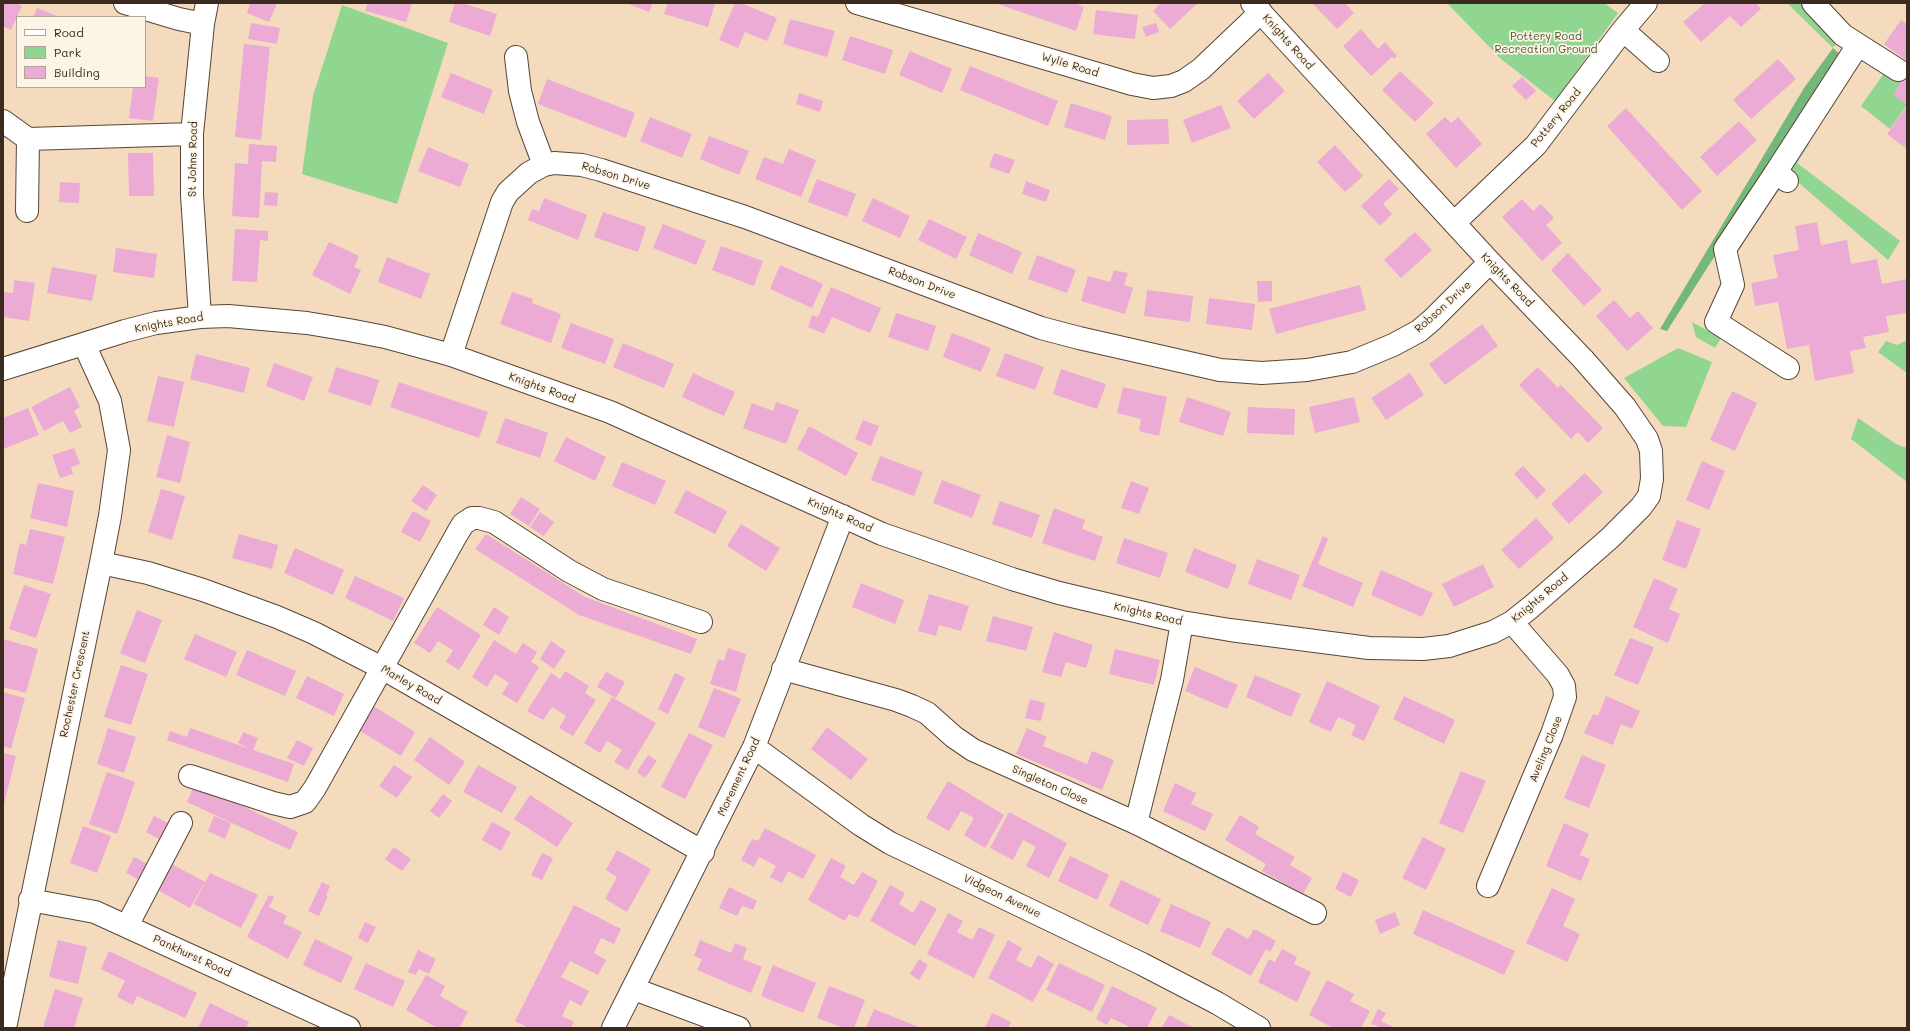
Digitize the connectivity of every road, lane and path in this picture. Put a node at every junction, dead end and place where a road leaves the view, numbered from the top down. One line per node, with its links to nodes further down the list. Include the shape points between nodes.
1 (125, 3): 6 (street, via 172,17)
2 (857, 3): 5 (street, Wylie Road, via 1153,88 1171,86 1184,81 1201,69)
3 (1646, 3): 7 (street, Pottery Road)
4 (1813, 3): 8 (street, via 1843,35)
5 (1257, 8): 17 (street, Knights Road)
6 (205, 13): 13 (street, St Johns Road)
7 (1623, 30): 10 (street); 17 (street, Pottery Road, via 1536,145)
8 (1858, 45): 11 (street); 22 (street, via 1781,176 1725,249 1733,285 1716,322)
9 (516, 57): 15 (street, via 520,91 528,122)
10 (1658, 61)
11 (1898, 70)
12 (3, 121): 14 (street)
13 (192, 134): 14 (street); 19 (street, St Johns Road, via 192,196)
14 (28, 139): 16 (street)
15 (544, 165): 18 (street, Robson Drive, via 568,163 601,170 744,217 1042,328 1220,370 1262,373 1307,370 1352,362 1419,331); 21 (street, Robson Drive, via 519,181 502,202)
16 (27, 211)
17 (1454, 223): 18 (street, Knights Road)
18 (1490, 262): 28 (street, Knights Road, via 1625,407 1647,439 1652,465 1649,496 1630,520)
19 (200, 316): 20 (street, Knights Road, via 156,323); 21 (street, Knights Road, via 307,322 385,337)
20 (84, 344): 23 (street, Knights Road); 25 (street, Rochester Crescent, via 110,401 119,450)
21 (451, 356): 24 (street, Knights Road, via 610,412)
22 (1788, 368)
23 (3, 369)
24 (842, 516): 27 (street, Knights Road, via 882,534 1012,579 1059,593); 30 (street, Morement Road)
25 (101, 563): 29 (street, Marley Road, via 148,573 252,607 314,633); 37 (street, Rochester Crescent)
26 (701, 622): 29 (street, via 603,589 568,571 494,522 472,518 463,524)
27 (1182, 622): 28 (street, Knights Road, via 1369,648 1416,649 1449,646 1467,641); 34 (street, via 1172,680)
28 (1512, 622): 36 (street, Aveling Close, via 1558,675 1564,686 1565,697)
29 (382, 668): 32 (street, via 305,802 290,807); 35 (street, Marley Road)
30 (783, 668): 31 (street, Morement Road); 34 (street, Singleton Close, via 912,706 927,713 973,750)
31 (754, 747): 35 (street, Morement Road); 45 (street, Vidgeon Avenue, via 861,825 890,843 1142,964)
32 (190, 776)
33 (182, 823): 39 (street)
34 (1136, 823): 38 (street, Singleton Close)
35 (703, 852): 40 (street, Morement Road)
36 (1488, 886)
37 (30, 900): 39 (street, Pankhurst Road, via 95,912); 41 (street, Rochester Crescent)
38 (1315, 913)
39 (127, 926): 42 (street, Pankhurst Road)
40 (634, 989): 43 (street, Morement Road); 44 (street)
41 (5, 1028)
42 (348, 1028)
43 (613, 1028)
44 (739, 1028)
45 (1259, 1028)

